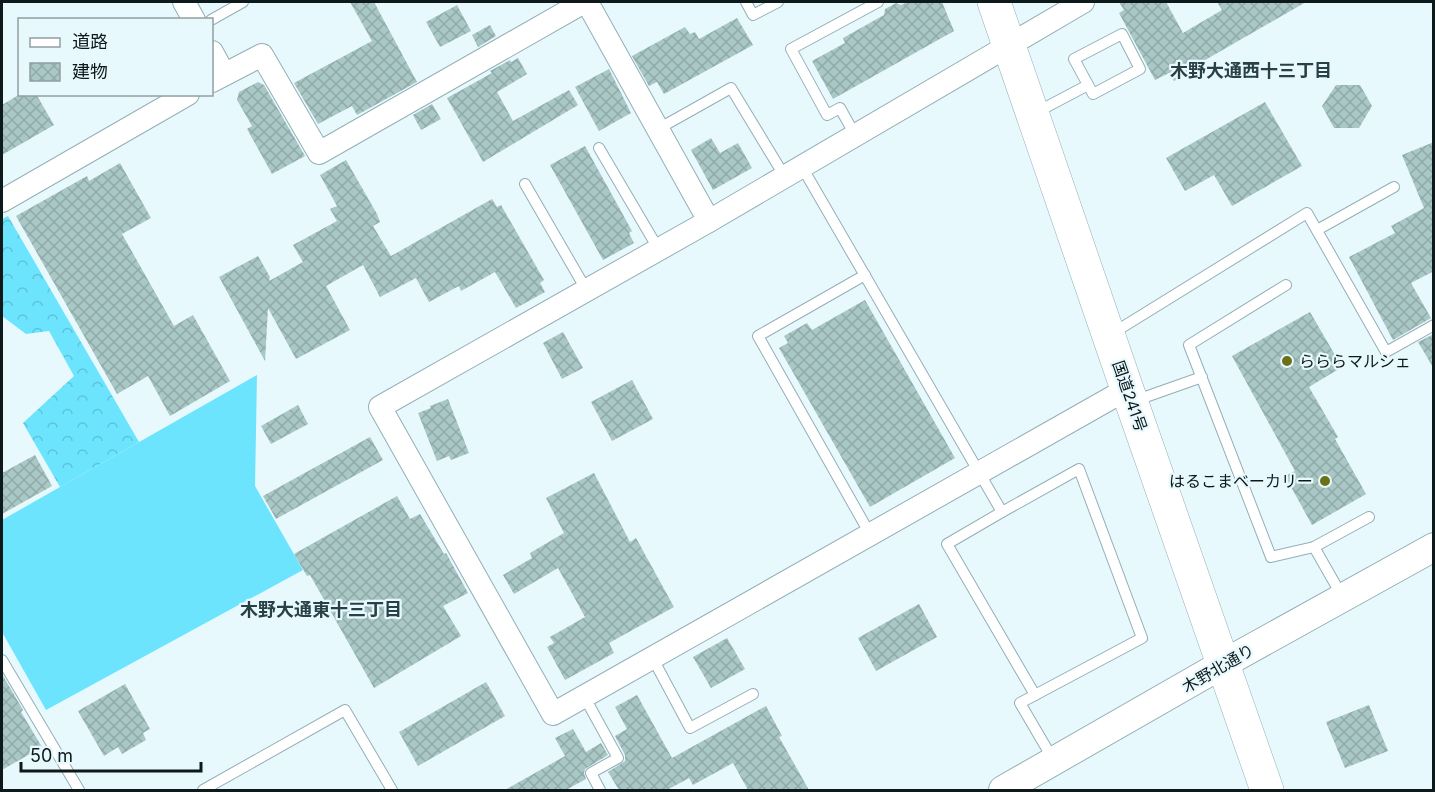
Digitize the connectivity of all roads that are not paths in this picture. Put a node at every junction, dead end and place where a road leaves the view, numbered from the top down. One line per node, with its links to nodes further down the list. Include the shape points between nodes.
1 (184, 2): 9 (street)
2 (243, 2): 10 (lane)
3 (585, 2): 13 (street, via 320,153 262,55); 17 (street)
4 (746, 2): 5 (lane, via 753,15)
5 (778, 2)
6 (879, 2): 18 (lane, via 791,49 827,115 840,108)
7 (994, 2): 11 (highway, 国道241号)
8 (1083, 2): 11 (street)
9 (193, 18)
10 (213, 19)
11 (1009, 44): 16 (highway, 国道241号); 18 (street)
12 (213, 56): 13 (street)
13 (218, 77)
14 (1088, 85): 14 (lane, via 1093,94 1140,69 1122,34 1074,59); 16 (lane)
15 (185, 96): 23 (street)
16 (1033, 114): 31 (highway, 国道241号)
17 (658, 129): 20 (lane, via 731,88); 24 (street)
18 (855, 135): 20 (street)
19 (599, 148): 26 (lane)
20 (793, 172): 24 (street); 27 (lane)
21 (525, 184): 29 (lane)
22 (1394, 187): 25 (lane)
23 (2, 201)
24 (709, 221): 26 (street)
25 (1317, 230): 30 (lane, via 1386,352); 31 (lane, via 1307,213)
26 (659, 250): 29 (street)
27 (865, 276): 34 (lane); 37 (lane, via 758,336)
28 (1286, 285): 32 (lane, via 1190,345)
29 (587, 291): 46 (street, via 380,407 553,714)
30 (1434, 325)
31 (1108, 336): 33 (highway, 国道241号)
32 (1202, 377): 33 (lane); 38 (lane, via 1271,557)
33 (1129, 396): 34 (street); 43 (highway, 国道241号)
34 (979, 473): 35 (lane); 37 (street)
35 (1002, 512): 45 (lane, via 947,544); 45 (lane, via 1079,469 1142,638)
36 (1369, 517): 38 (lane)
37 (870, 534): 41 (street)
38 (1314, 547): 40 (lane)
39 (1434, 547): 40 (street, 木野北通り)
40 (1344, 598): 43 (street, 木野北通り)
41 (652, 657): 44 (lane, via 690,728); 46 (street)
42 (2, 660): 48 (lane)
43 (1223, 664): 47 (street, 木野北通り); 53 (highway, 国道241号)
44 (753, 694)
45 (1035, 695): 47 (lane, via 1020,703)
46 (584, 696): 51 (lane, via 618,758 591,773)
47 (1054, 761): 52 (street, 木野北通り)
48 (79, 790)
49 (203, 790): 50 (lane, via 345,710)
50 (392, 790)
51 (600, 790)
52 (1003, 790)
53 (1267, 790)

